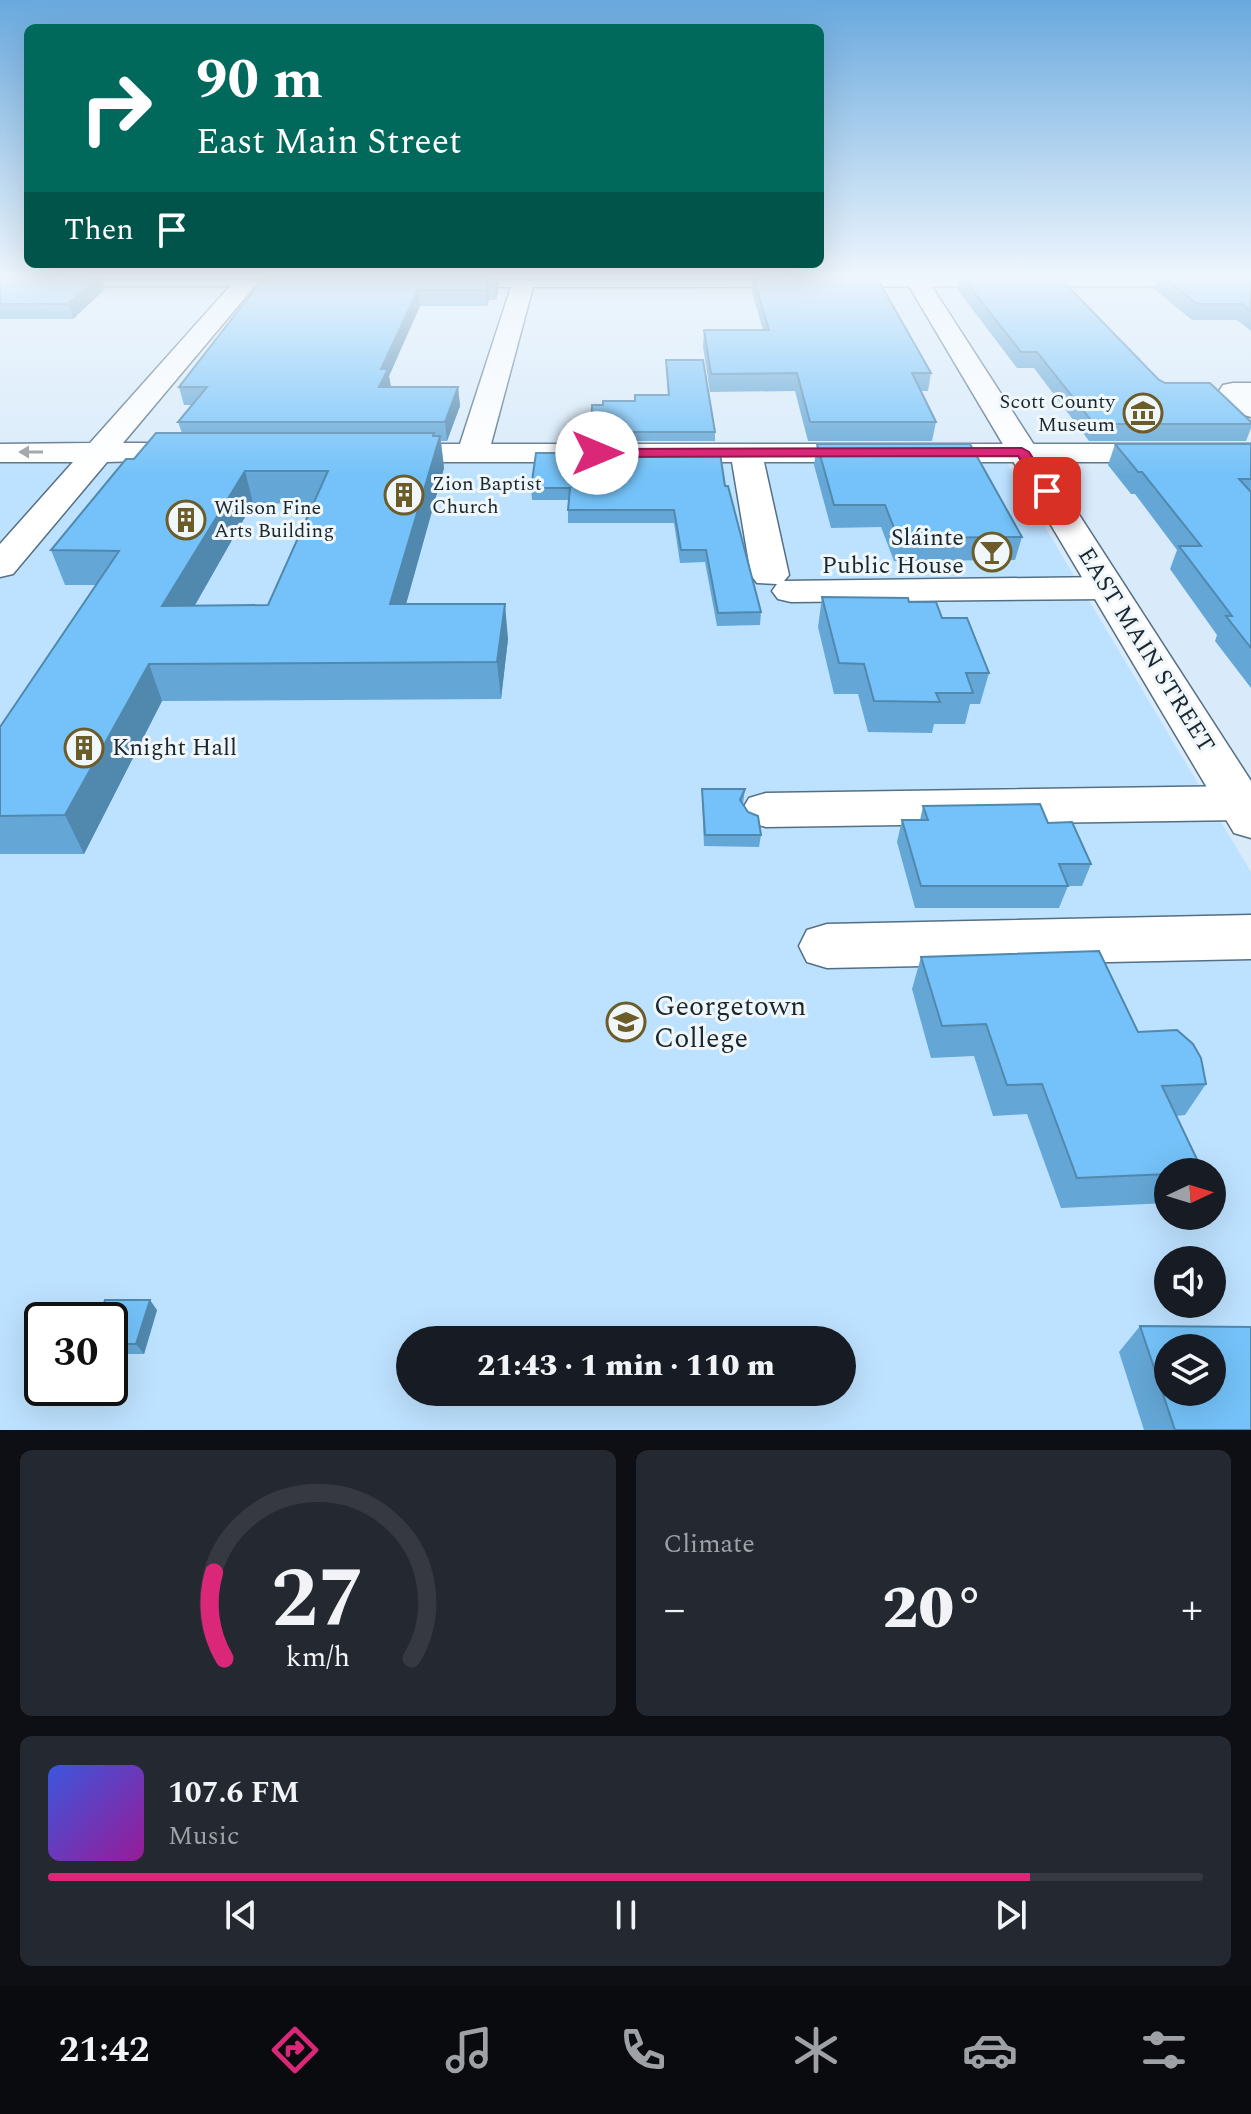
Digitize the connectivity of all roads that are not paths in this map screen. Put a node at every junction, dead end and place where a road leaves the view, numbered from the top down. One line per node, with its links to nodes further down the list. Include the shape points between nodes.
1 (195, 343): 6 (street)
2 (504, 343): 11 (street)
3 (955, 343): 8 (street, EAST MAIN STREET)
4 (1251, 391): 5 (street, via 1233,391)
5 (1251, 408)
6 (101, 452): 7 (street); 9 (street, one-way to 9); 14 (street)
7 (225, 452)
8 (1022, 452): 12 (street); 13 (street); 15 (street, EAST MAIN STREET)
9 (0, 453)
10 (349, 453): 11 (street)
11 (473, 453): 12 (street)
12 (746, 453): 15 (street, via 780,583)
13 (1251, 453)
14 (0, 566)
15 (1107, 588): 17 (street, EAST MAIN STREET)
16 (766, 810): 17 (street)
17 (1246, 811)
18 (1251, 937): 19 (street)
19 (827, 946)

